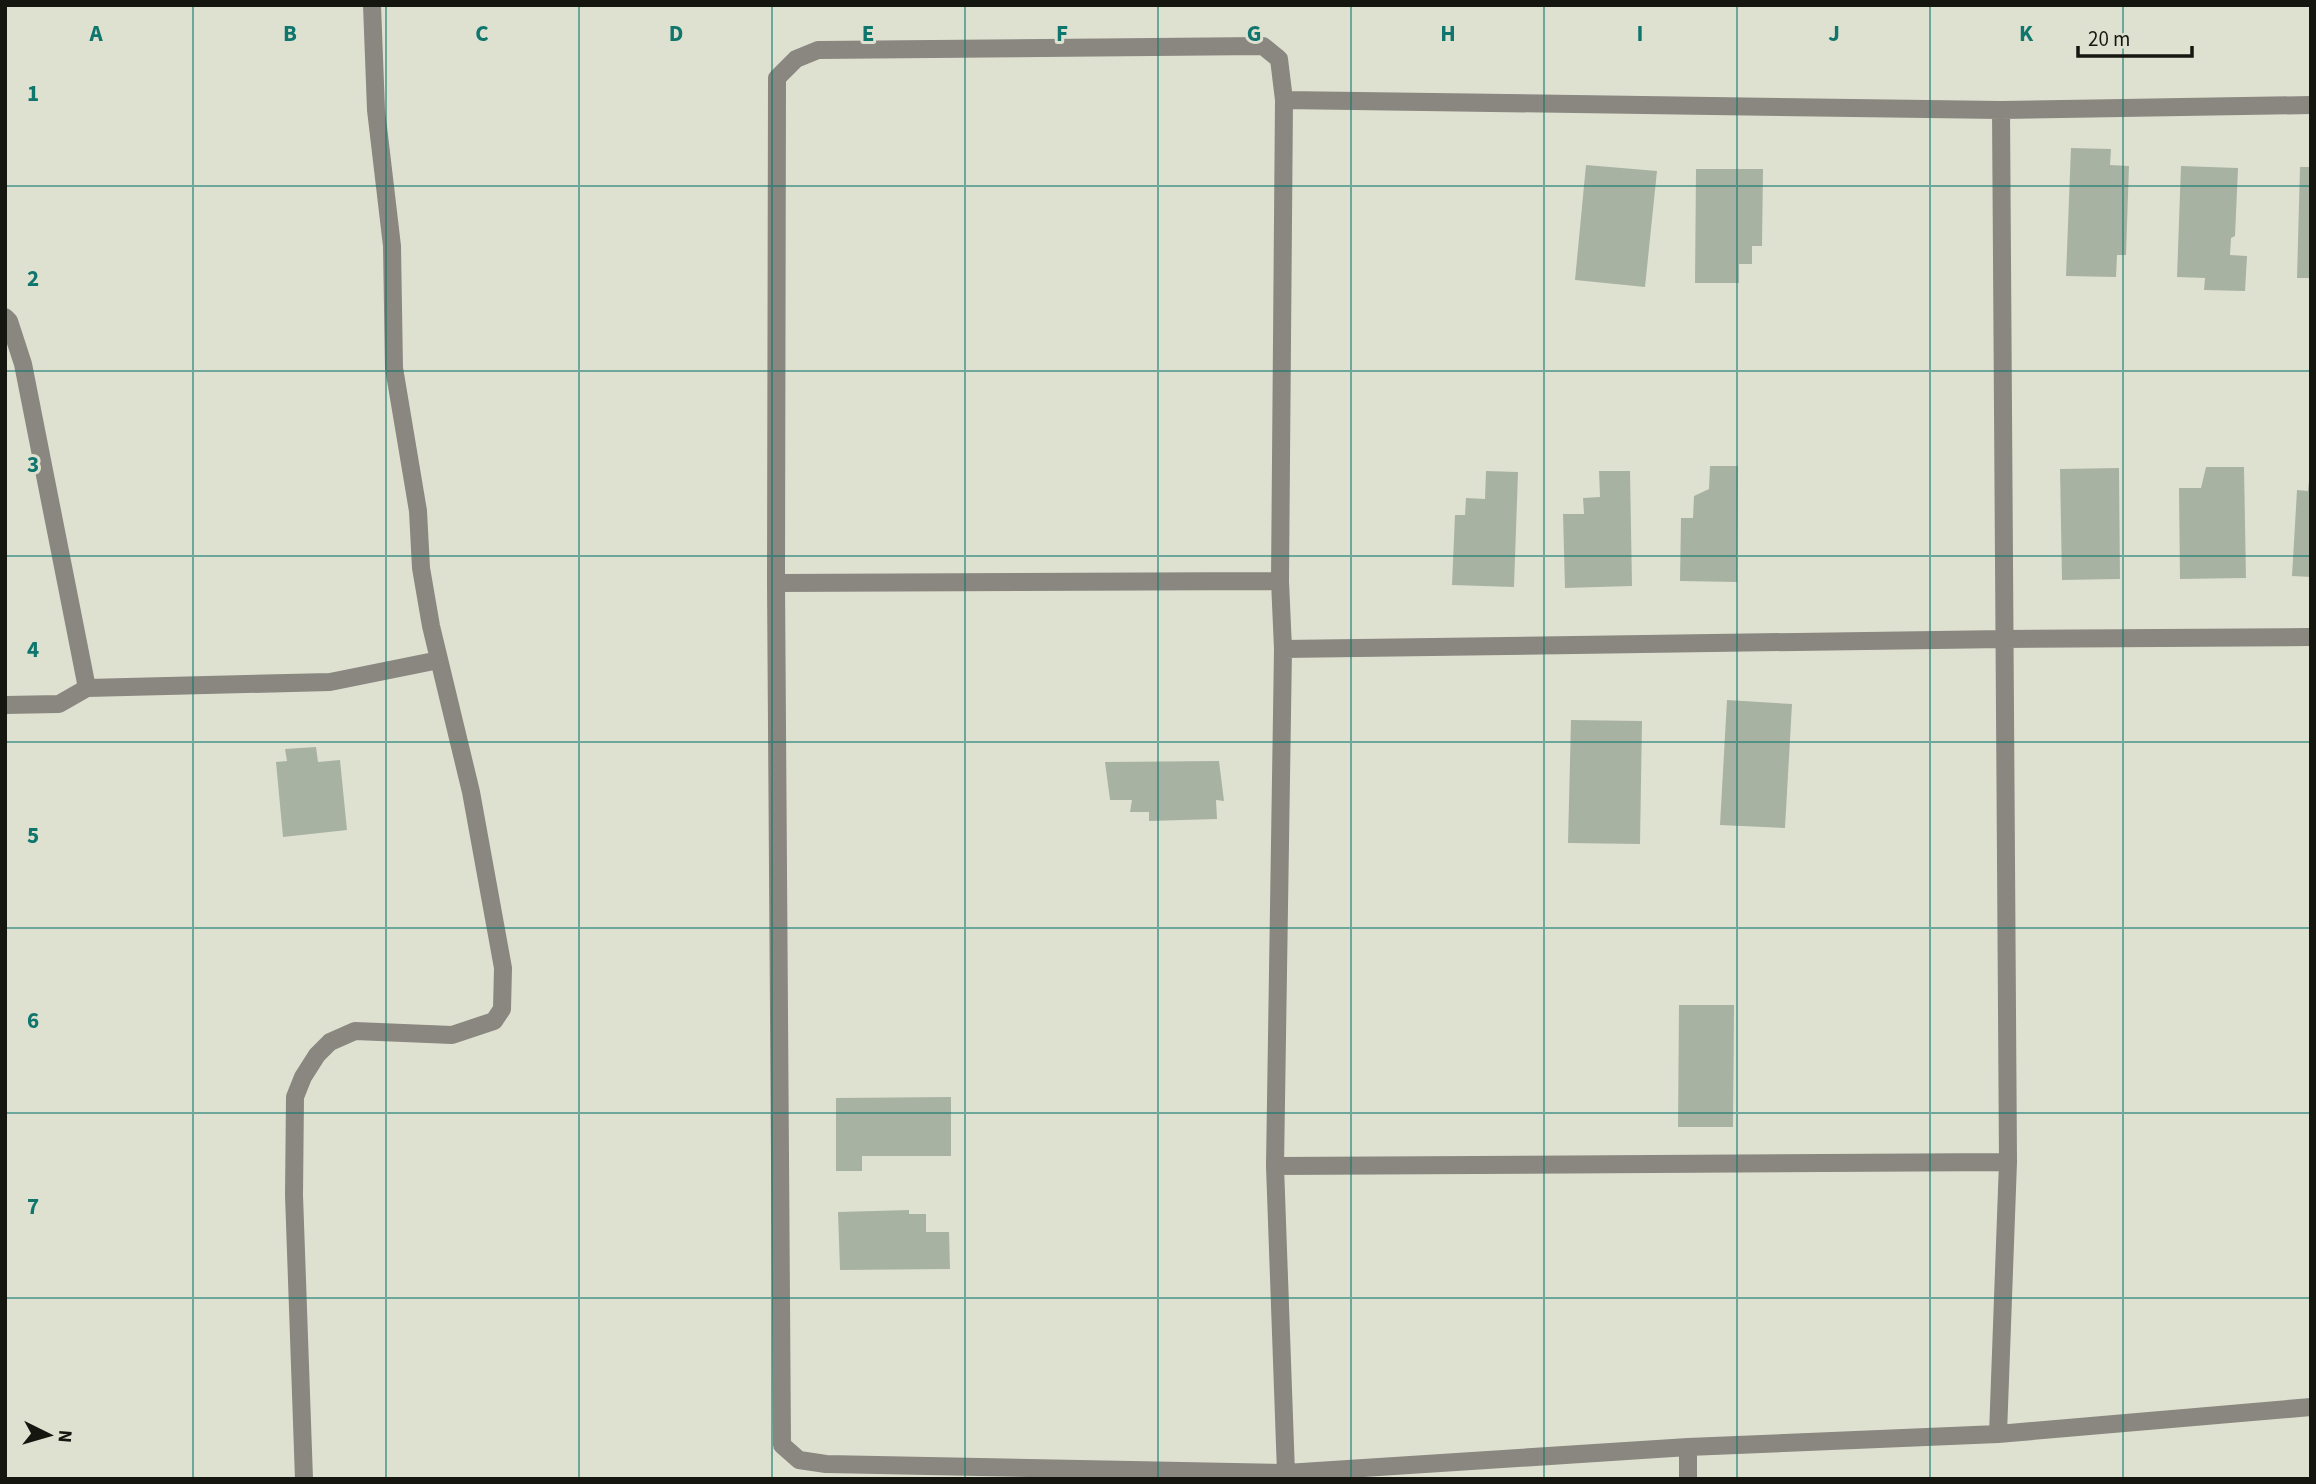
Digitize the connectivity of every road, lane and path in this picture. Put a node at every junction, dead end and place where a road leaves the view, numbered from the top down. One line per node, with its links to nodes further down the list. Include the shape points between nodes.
1 (372, 5): 11 (street, via 376,110 392,246 394,368 418,511 421,568)
2 (1284, 100): 4 (street); 6 (street); 7 (street, via 1279,59 1263,46 818,50 796,59 777,78)
3 (2311, 105): 4 (street)
4 (2001, 110): 9 (street)
5 (5, 317): 12 (street, via 23,364)
6 (1280, 582): 7 (street); 10 (street)
7 (776, 583): 19 (street, via 782,1446 799,1460 826,1464)
8 (2311, 637): 9 (street)
9 (2005, 639): 10 (street); 14 (street)
10 (1283, 649): 15 (street)
11 (439, 660): 12 (street, via 330,682); 20 (street, via 471,792 503,968 502,1009 494,1021 452,1035 355,1031 330,1042 303,1077 295,1097 294,1195)
12 (87, 688): 13 (street, via 59,704)
13 (5, 705)
14 (2008, 1162): 15 (street); 17 (street)
15 (1275, 1166): 19 (street)
16 (2311, 1407): 17 (street)
17 (1998, 1434): 18 (street)
18 (1688, 1447): 19 (street); 21 (street)
19 (1286, 1473)
20 (304, 1479)
21 (1688, 1479)

